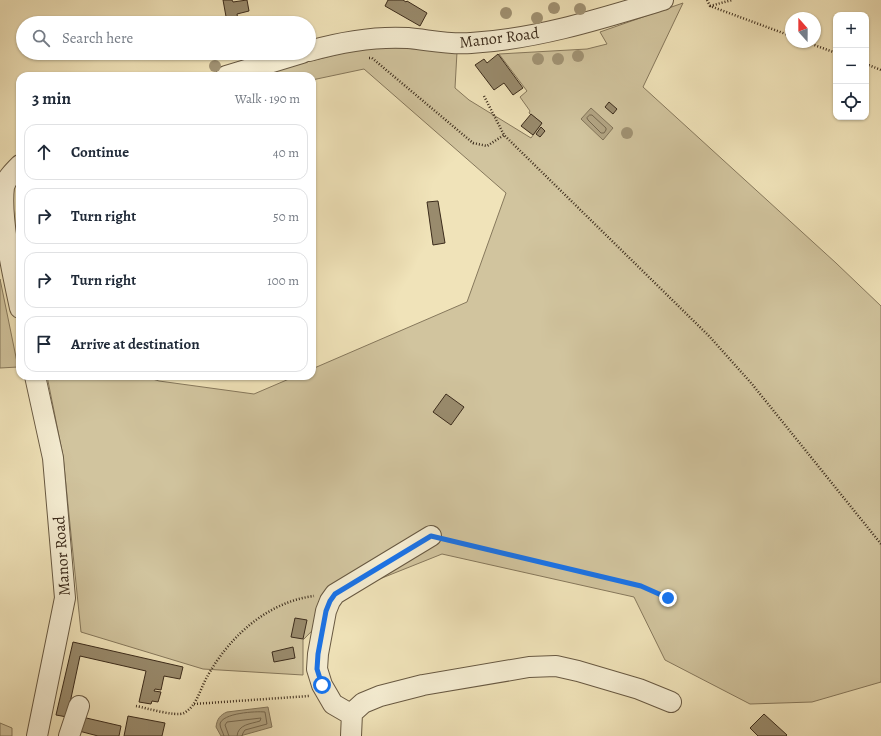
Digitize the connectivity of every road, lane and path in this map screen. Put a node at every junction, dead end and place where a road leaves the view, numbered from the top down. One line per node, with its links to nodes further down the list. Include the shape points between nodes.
1 (663, 0): 7 (street, Manor Road, via 586,23 522,37 470,44 409,38 375,38)
2 (707, 0): 4 (path)
3 (732, 0): 4 (path)
4 (710, 6): 5 (path)
5 (785, 34)
6 (821, 48): 8 (path)
7 (316, 49)
8 (833, 52)
9 (365, 57): 15 (path, via 372,58 473,143 487,146)
10 (279, 60): 13 (street)
11 (869, 65): 12 (path)
12 (881, 70)
13 (239, 72)
14 (484, 96): 15 (path)
15 (504, 135): 21 (path, via 709,336 752,384)
16 (16, 170): 17 (street)
17 (2, 185): 18 (street, via 3,225)
18 (16, 288)
19 (36, 380): 30 (street, Manor Road, via 53,458 65,598)
20 (431, 536): 22 (path, via 641,586); 23 (street, via 335,594 330,601)
21 (881, 544)
22 (668, 598)
23 (321, 604): 25 (path, via 294,600 253,621 232,641 214,664); 26 (street, via 317,669 322,685)
24 (671, 702): 29 (street, via 639,689 578,671 556,666 529,667 423,685 380,696 357,707)
25 (194, 704): 26 (path, via 315,695); 28 (path, via 178,714)
26 (333, 704): 29 (street)
27 (79, 706): 31 (street)
28 (136, 706)
29 (352, 715): 32 (street)
30 (37, 736)
31 (69, 736)
32 (351, 736)

